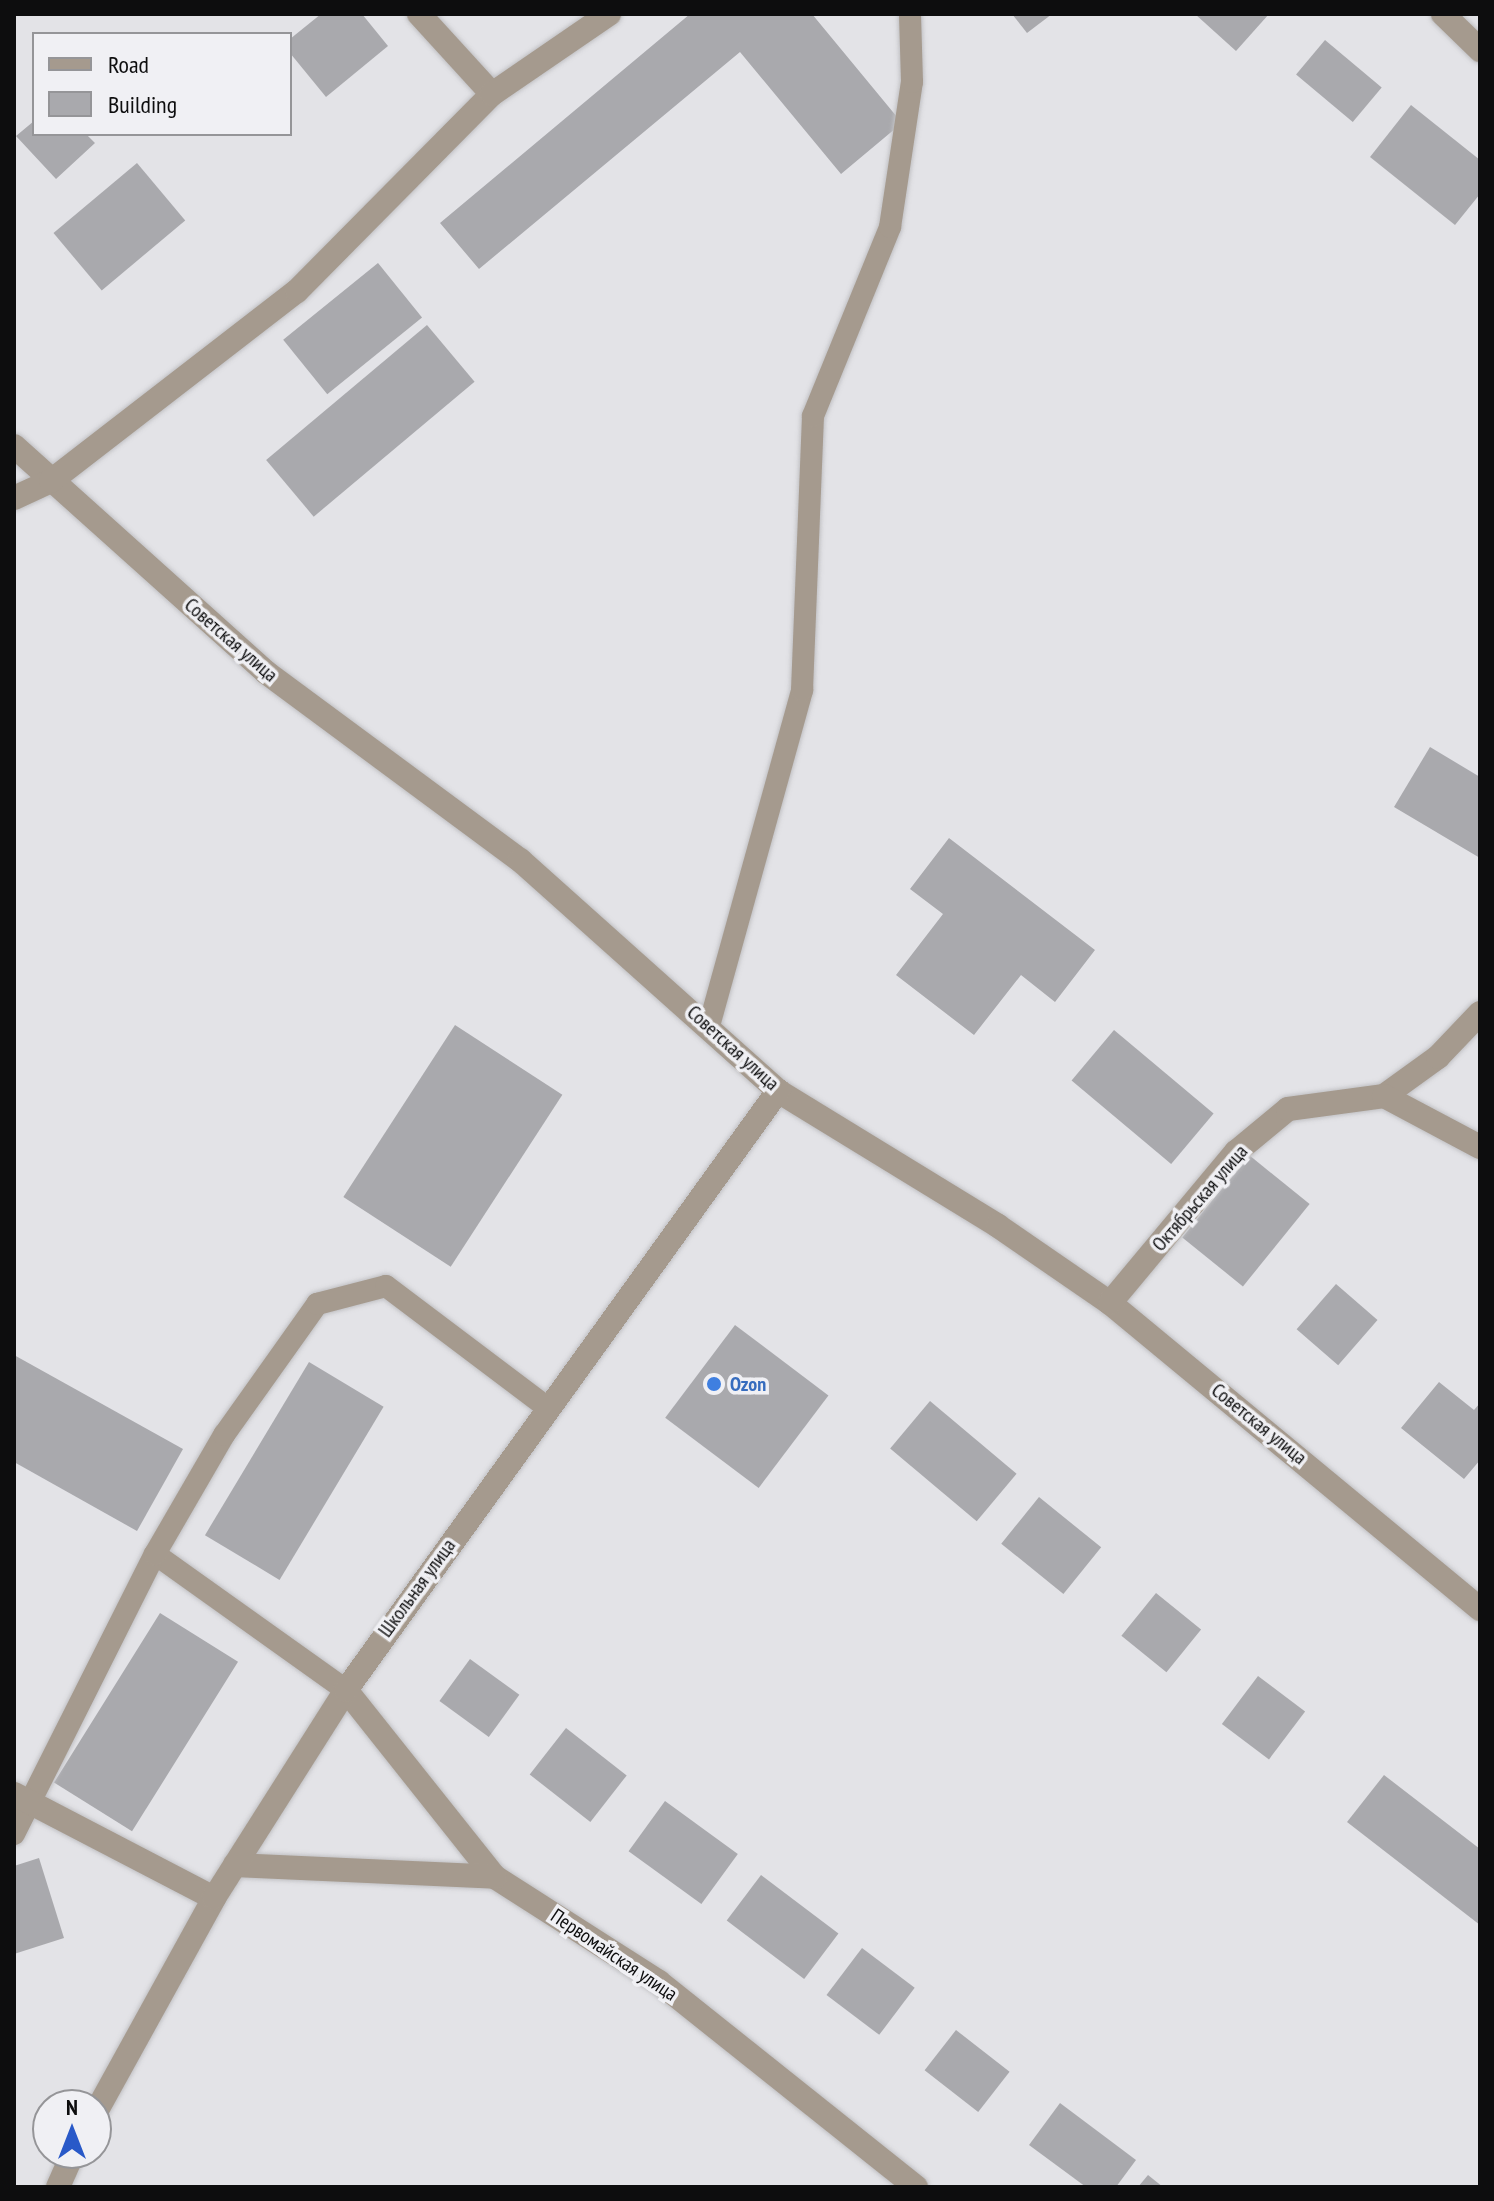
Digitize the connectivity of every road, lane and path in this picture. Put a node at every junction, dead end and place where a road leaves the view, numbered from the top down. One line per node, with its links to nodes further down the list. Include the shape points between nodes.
1 (419, 14): 6 (street)
2 (609, 14): 6 (street)
3 (910, 14): 11 (lane, via 912,82 890,227 813,416 802,690)
4 (1443, 14): 5 (street)
5 (1480, 50)
6 (492, 94): 8 (street, via 297,291)
7 (14, 446): 8 (street, Советская улица)
8 (51, 481): 9 (street); 11 (street, Советская улица, via 267,673 520,860)
9 (14, 498)
10 (1480, 1013): 13 (street, via 1438,1057)
11 (709, 1026): 12 (street, Советская улица)
12 (778, 1091): 15 (street, Советская улица, via 998,1226); 16 (street, Школьная улица)
13 (1384, 1096): 14 (street); 15 (street, Октябрьская улица, via 1288,1109 1236,1152)
14 (1480, 1147)
15 (1110, 1303): 18 (street, Советская улица)
16 (548, 1408): 17 (lane, via 386,1286 317,1304 224,1435); 19 (street, Школьная улица)
17 (155, 1554): 19 (lane); 20 (lane)
18 (1480, 1609)
19 (346, 1690): 22 (street, Школьная улица); 23 (street, Первомайская улица)
20 (20, 1797): 21 (lane); 24 (street)
21 (14, 1834)
22 (235, 1865): 23 (street); 24 (street, Школьная улица)
23 (495, 1877): 26 (street, Первомайская улица, via 659,1982)
24 (214, 1898): 25 (street, Школьная улица)
25 (109, 2089)
26 (916, 2187)

